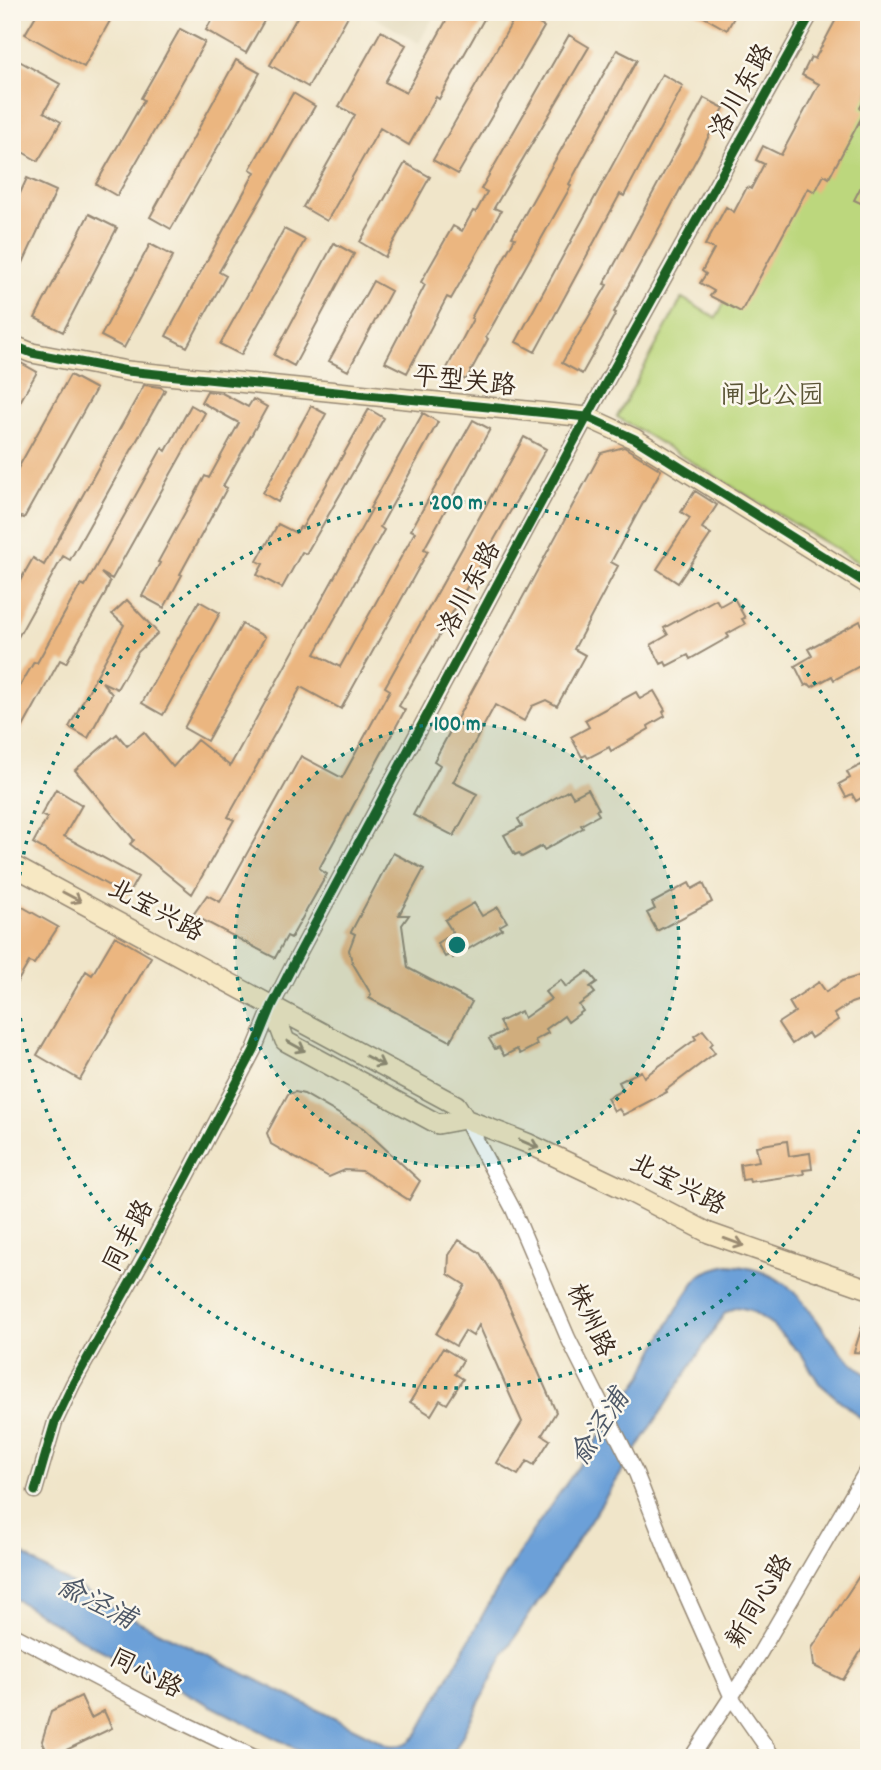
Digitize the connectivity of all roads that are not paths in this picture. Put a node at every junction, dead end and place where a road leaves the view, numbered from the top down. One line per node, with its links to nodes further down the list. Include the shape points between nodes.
1 (812, 12): 3 (street, 洛川东路)
2 (12, 345): 3 (street, 平型关路, via 127,371)
3 (587, 417): 4 (street, 平型关路, via 635,439); 6 (street, 洛川东路)
4 (869, 585)
5 (12, 865): 6 (street, 北宝兴路, one-way to 6)
6 (272, 1006): 7 (street, 北宝兴路, one-way to 7, via 456,1105); 10 (street, 同丰路, via 248,1062 73,1384 55,1422)
7 (465, 1119): 8 (street, 北宝兴路, one-way to 8, via 539,1149 709,1233); 12 (street, 株州路, via 513,1209 568,1338 636,1474)
8 (869, 1289)
9 (868, 1468): 12 (street, 新同心路)
10 (34, 1491)
11 (12, 1634): 13 (street, 同心路)
12 (732, 1698): 14 (street, 新同心路); 15 (street, 株州路)
13 (256, 1758)
14 (691, 1758)
15 (774, 1758)

